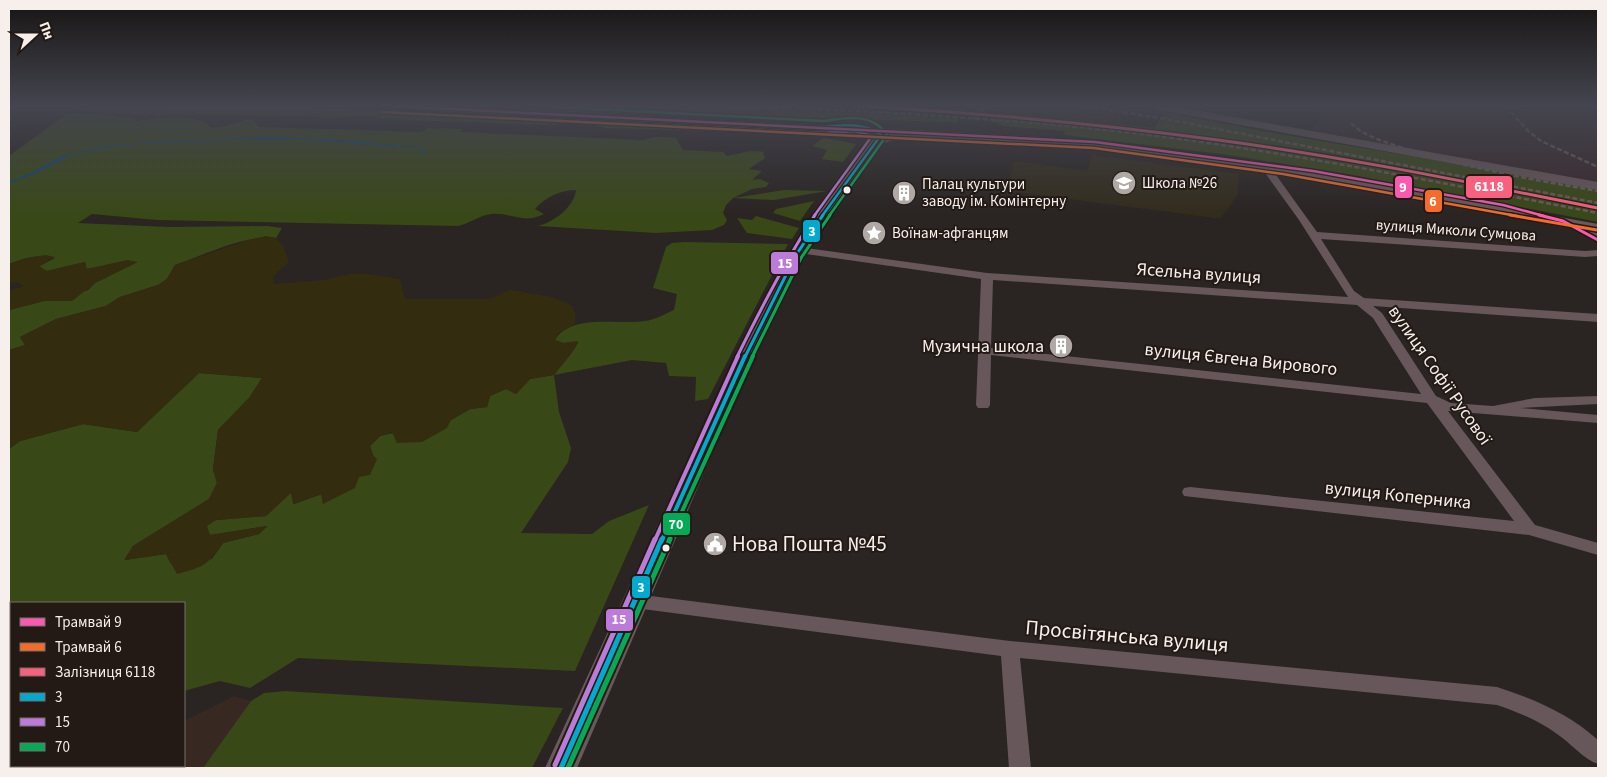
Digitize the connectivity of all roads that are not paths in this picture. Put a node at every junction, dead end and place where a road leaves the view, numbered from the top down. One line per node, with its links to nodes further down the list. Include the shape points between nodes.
1 (872, 142): 10 (main road)
2 (1060, 142): 4 (main road)
3 (1343, 142): 5 (street)
4 (1268, 170): 6 (main road); 8 (street, вулиця Софії Русової)
5 (1598, 186)
6 (1572, 224): 7 (main road); 9 (street)
7 (1598, 229)
8 (1312, 235): 11 (street, вулиця Миколи Сумцова); 13 (street, вулиця Софії Русової, via 1350,293)
9 (1598, 238)
10 (799, 250): 12 (street, Ясельна вулиця); 24 (main road, via 719,411)
11 (1598, 253)
12 (987, 276): 13 (street, Ясельна вулиця); 15 (street)
13 (1360, 301): 14 (street, Ясельна вулиця); 16 (street, вулиця Софії Русової, via 1378,316)
14 (1598, 318)
15 (986, 351): 16 (street, вулиця Євгена Вирового); 18 (street)
16 (1431, 399): 19 (street, вулиця Євгена Вирового, via 1448,407); 22 (street, вулиця Софії Русової)
17 (1598, 400): 19 (street, вулиця Євгена Вирового, via 1518,403)
18 (983, 404)
19 (1490, 411): 20 (street, вулиця Євгена Вирового)
20 (1598, 419)
21 (1190, 492): 22 (street, вулиця Коперника)
22 (1528, 529): 23 (street, вулиця Коперника)
23 (1598, 549)
24 (635, 601): 25 (street, Просвітянська вулиця); 27 (main road)
25 (1010, 649): 26 (street, Просвітянська вулиця, via 1497,696 1528,706 1560,723); 28 (street)
26 (1598, 754)
27 (561, 768)
28 (1020, 768)

